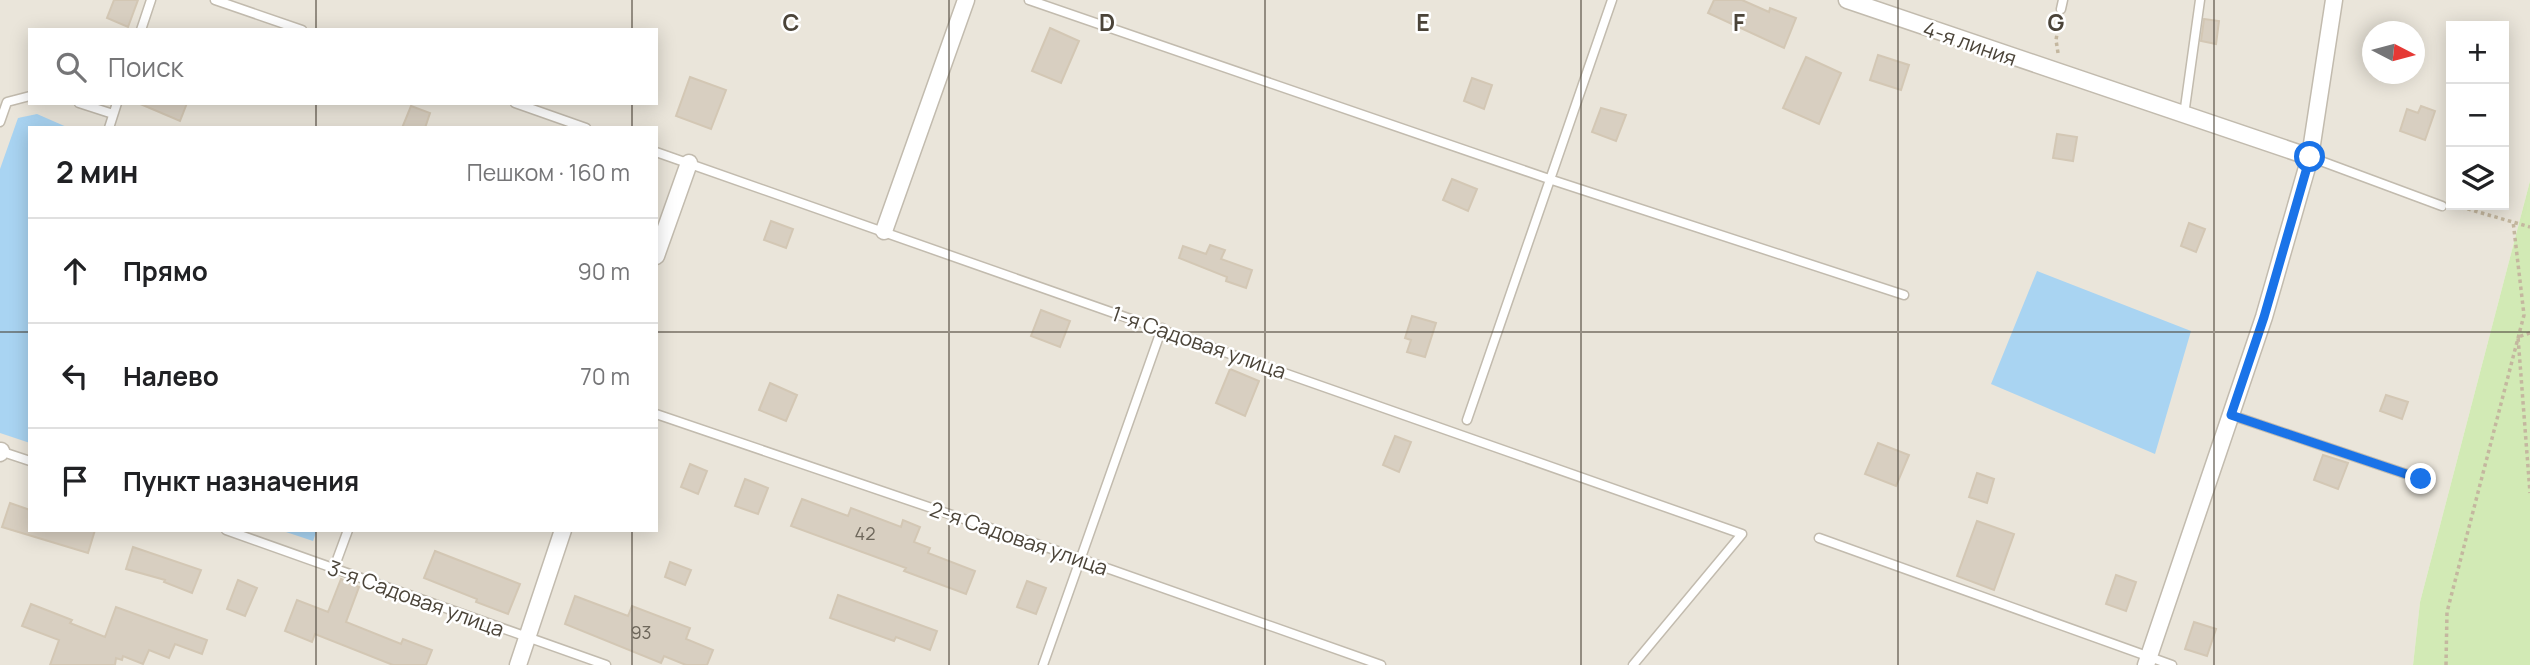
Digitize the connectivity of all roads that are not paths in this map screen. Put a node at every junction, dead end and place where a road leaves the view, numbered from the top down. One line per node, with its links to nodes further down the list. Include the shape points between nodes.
1 (151, 0): 9 (lane)
2 (215, 0): 10 (lane)
3 (966, 0): 25 (street)
4 (1029, 0): 23 (lane)
5 (1612, 0): 23 (lane)
6 (1847, 0): 16 (street, 4-я линия)
7 (2200, 0): 16 (lane)
8 (2334, 0): 21 (street)
9 (142, 28)
10 (296, 28)
11 (28, 97): 17 (lane, via 7,102)
12 (85, 105): 15 (lane)
13 (116, 105): 15 (lane)
14 (521, 105): 19 (lane)
15 (113, 114): 18 (lane)
16 (2184, 115): 21 (street, 4-я линия)
17 (0, 122)
18 (110, 126)
19 (580, 126)
20 (658, 153): 22 (lane, 1-я Садовая улица)
21 (2310, 157): 24 (lane); 30 (street)
22 (689, 163): 25 (lane, 1-я Садовая улица); 26 (street)
23 (1549, 179): 27 (lane); 31 (lane)
24 (2442, 206)
25 (884, 231): 28 (lane, 1-я Садовая улица)
26 (658, 250)
27 (1904, 295)
28 (1163, 328): 39 (lane); 47 (lane, 1-я Садовая улица, via 1742,534)
29 (658, 415): 39 (lane, 2-я Садовая улица)
30 (2231, 415): 34 (lane); 42 (street)
31 (1467, 420)
32 (0, 451): 33 (lane)
33 (28, 460)
34 (2421, 479)
35 (232, 532): 40 (lane, 3-я Садовая улица)
36 (347, 532): 40 (lane)
37 (562, 532): 41 (street)
38 (1819, 538): 42 (lane)
39 (1081, 559): 45 (lane); 46 (lane, 2-я Садовая улица)
40 (334, 568): 41 (lane, 3-я Садовая улица)
41 (527, 637): 43 (street); 44 (lane, 3-я Садовая улица)
42 (2148, 660): 48 (lane)
43 (518, 665)
44 (606, 665)
45 (1043, 665)
46 (1381, 665)
47 (1633, 665)
48 (2172, 665)

